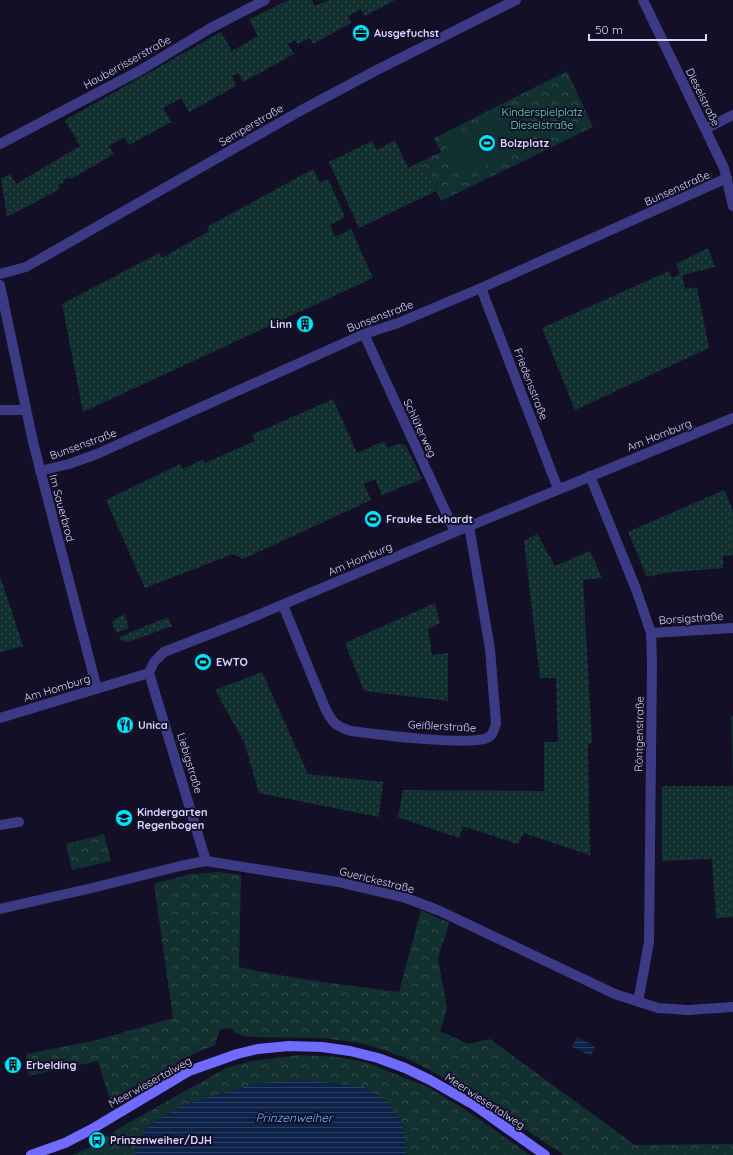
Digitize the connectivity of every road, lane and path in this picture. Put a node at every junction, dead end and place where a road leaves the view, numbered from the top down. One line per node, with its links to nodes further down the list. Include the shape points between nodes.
1 (265, 0): 6 (street, Hauberrisserstraße, via 209,29 139,71)
2 (516, 0): 9 (street, Semperstraße, via 300,111 26,267)
3 (642, 0): 5 (street, Dieselstraße)
4 (733, 116): 5 (street)
5 (705, 129): 7 (street, Dieselstraße)
6 (0, 144)
7 (727, 178): 8 (street, Dieselstraße); 11 (street, Bunsenstraße)
8 (733, 206)
9 (0, 274)
10 (0, 285): 14 (street, Im Sauerbrod)
11 (481, 288): 12 (street, Bunsenstraße, via 398,323); 18 (street, Friedensstraße)
12 (364, 334): 16 (street, Bunsenstraße, via 97,454); 20 (street, Schlüterweg)
13 (0, 410): 14 (street)
14 (25, 410): 16 (street, Im Sauerbrod)
15 (733, 418): 17 (street, Am Homburg)
16 (40, 471): 25 (street, Im Sauerbrod)
17 (590, 476): 18 (street, Am Homburg); 23 (street, Röntgenstraße)
18 (558, 489): 19 (street, Am Homburg)
19 (469, 526): 20 (street, Am Homburg); 21 (street, Geißlerstraße, via 490,657 496,724 493,733 482,740 460,741 358,732 340,728 331,721)
20 (455, 532): 21 (street, Am Homburg)
21 (283, 605): 24 (street, Am Homburg, via 164,652 154,662)
22 (733, 628): 23 (street, Borsigstraße)
23 (651, 633): 31 (street, Röntgenstraße, via 649,942)
24 (149, 673): 25 (street, Am Homburg); 29 (street, Liebigstraße)
25 (98, 688): 26 (street, Am Homburg)
26 (0, 718)
27 (19, 822): 28 (street)
28 (0, 825)
29 (206, 860): 30 (street, Guerickestraße); 31 (street, Guerickestraße, via 338,882 406,898 440,911 615,994)
30 (0, 909)
31 (638, 1002): 32 (street, Guerickestraße, via 668,1010)
32 (733, 1007)
33 (31, 1155): 34 (main road, Meerwiesertalweg, via 65,1143 92,1129 189,1071 237,1054 289,1046 350,1051 405,1068 474,1105)
34 (545, 1155)

